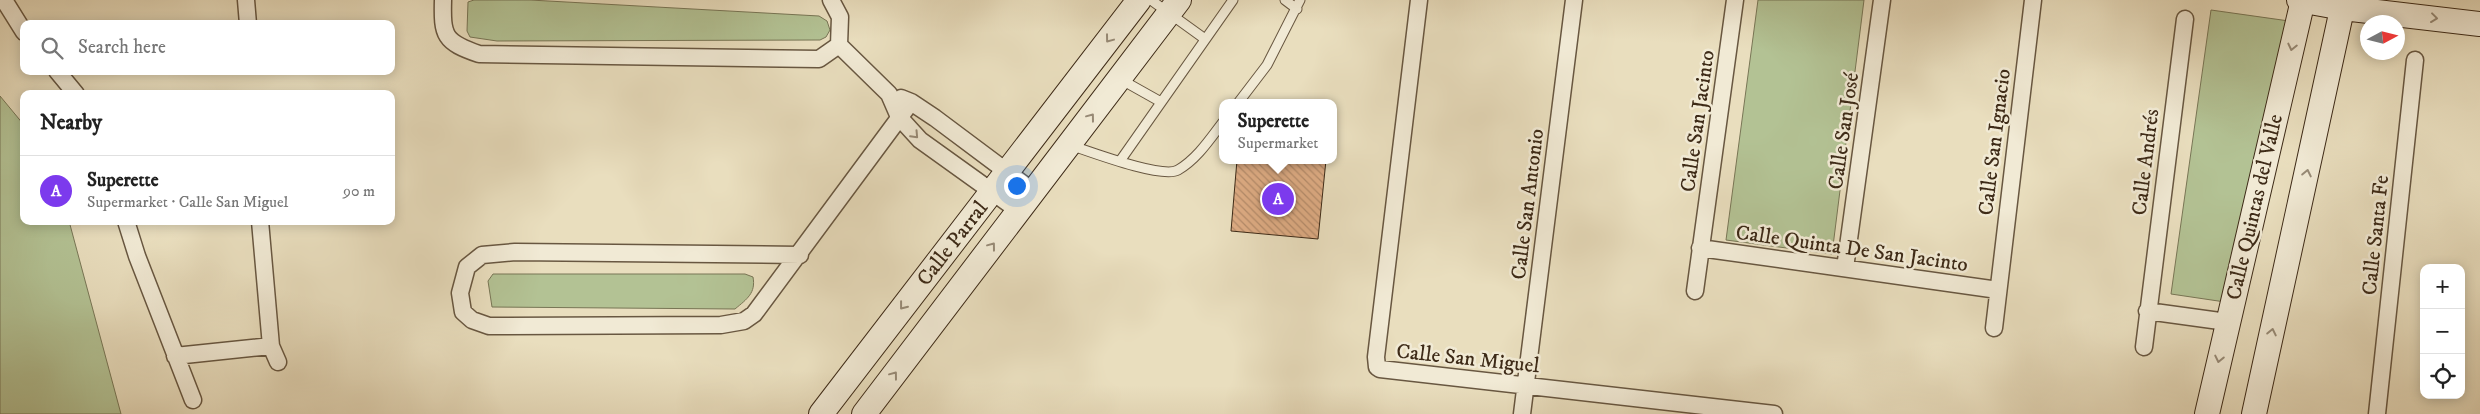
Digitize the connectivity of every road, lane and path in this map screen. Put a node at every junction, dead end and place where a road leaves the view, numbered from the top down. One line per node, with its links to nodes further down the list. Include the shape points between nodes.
1 (4, 0): 22 (street)
2 (246, 0): 20 (street)
3 (442, 0): 24 (street, via 443,29 456,46 479,54 819,59)
4 (831, 0): 24 (street, via 840,17)
5 (1138, 0): 37 (street, Calle Parral, one-way to 37)
6 (1233, 0): 23 (lane)
7 (1285, 0): 18 (lane)
8 (1300, 0): 18 (lane)
9 (1419, 0): 55 (street, Calle San Miguel, via 1377,367)
10 (1574, 0): 55 (street, Calle San Antonio)
11 (1735, 0): 43 (street, Calle San Jacinto)
12 (1882, 0): 45 (street, Calle San José)
13 (2033, 0): 46 (street, Calle San Ignacio)
14 (2299, 0): 15 (street)
15 (2303, 0): 16 (street); 49 (street, Calle Quintas del Valle, one-way to 49)
16 (2343, 4): 21 (street, one-way to 21); 62 (street, Calle Quintas del Valle, one-way to 16)
17 (1167, 5): 23 (lane); 27 (street, Calle Parral)
18 (1297, 9): 30 (lane, via 1267,65)
19 (2185, 19): 48 (street, Calle Andrés)
20 (248, 20)
21 (2480, 24)
22 (20, 26)
23 (1205, 39): 32 (lane)
24 (839, 46): 29 (street)
25 (2415, 60): 63 (street, Calle Santa Fe)
26 (61, 75): 28 (street)
27 (1120, 79): 32 (lane); 35 (street, Calle Parral, one-way to 27)
28 (73, 90)
29 (889, 94): 31 (street); 33 (street)
30 (1241, 99)
31 (911, 102): 33 (street); 37 (street)
32 (1161, 102): 36 (lane)
33 (899, 117): 38 (street, one-way to 38, via 920,140); 44 (street)
34 (1219, 127): 36 (lane, via 1197,155 1177,171 1158,173)
35 (1070, 145): 36 (lane); 39 (street, Calle Parral)
36 (1120, 161)
37 (1007, 173): 38 (street, Calle Parral); 39 (street)
38 (992, 191): 40 (street); 57 (street, Calle Parral, one-way to 57)
39 (1034, 192): 40 (street, Calle Parral)
40 (1019, 212): 58 (street, Calle Parral, one-way to 40)
41 (127, 225): 53 (street)
42 (260, 225): 51 (street)
43 (1700, 248): 45 (street, Calle Quinta De San Jacinto); 47 (street, Calle San Jacinto)
44 (800, 255): 44 (street, via 754,314 732,324 489,326 472,320 463,312 460,293 467,267 482,255 515,252)
45 (1845, 268): 46 (street, Calle Quinta De San Jacinto)
46 (1998, 290): 50 (street, Calle San Ignacio)
47 (1695, 291)
48 (2147, 311): 49 (street); 52 (street, Calle Andrés)
49 (2227, 322): 61 (street, Calle Quintas del Valle, one-way to 61)
50 (1994, 328)
51 (271, 346): 53 (street); 54 (street)
52 (2144, 347)
53 (175, 356): 56 (street)
54 (278, 362)
55 (1526, 386): 59 (street, Calle San Antonio); 60 (street, Calle San Miguel)
56 (193, 400)
57 (821, 414)
58 (864, 414)
59 (1522, 414)
60 (1774, 414)
61 (2207, 414)
62 (2254, 414)
63 (2377, 414)

